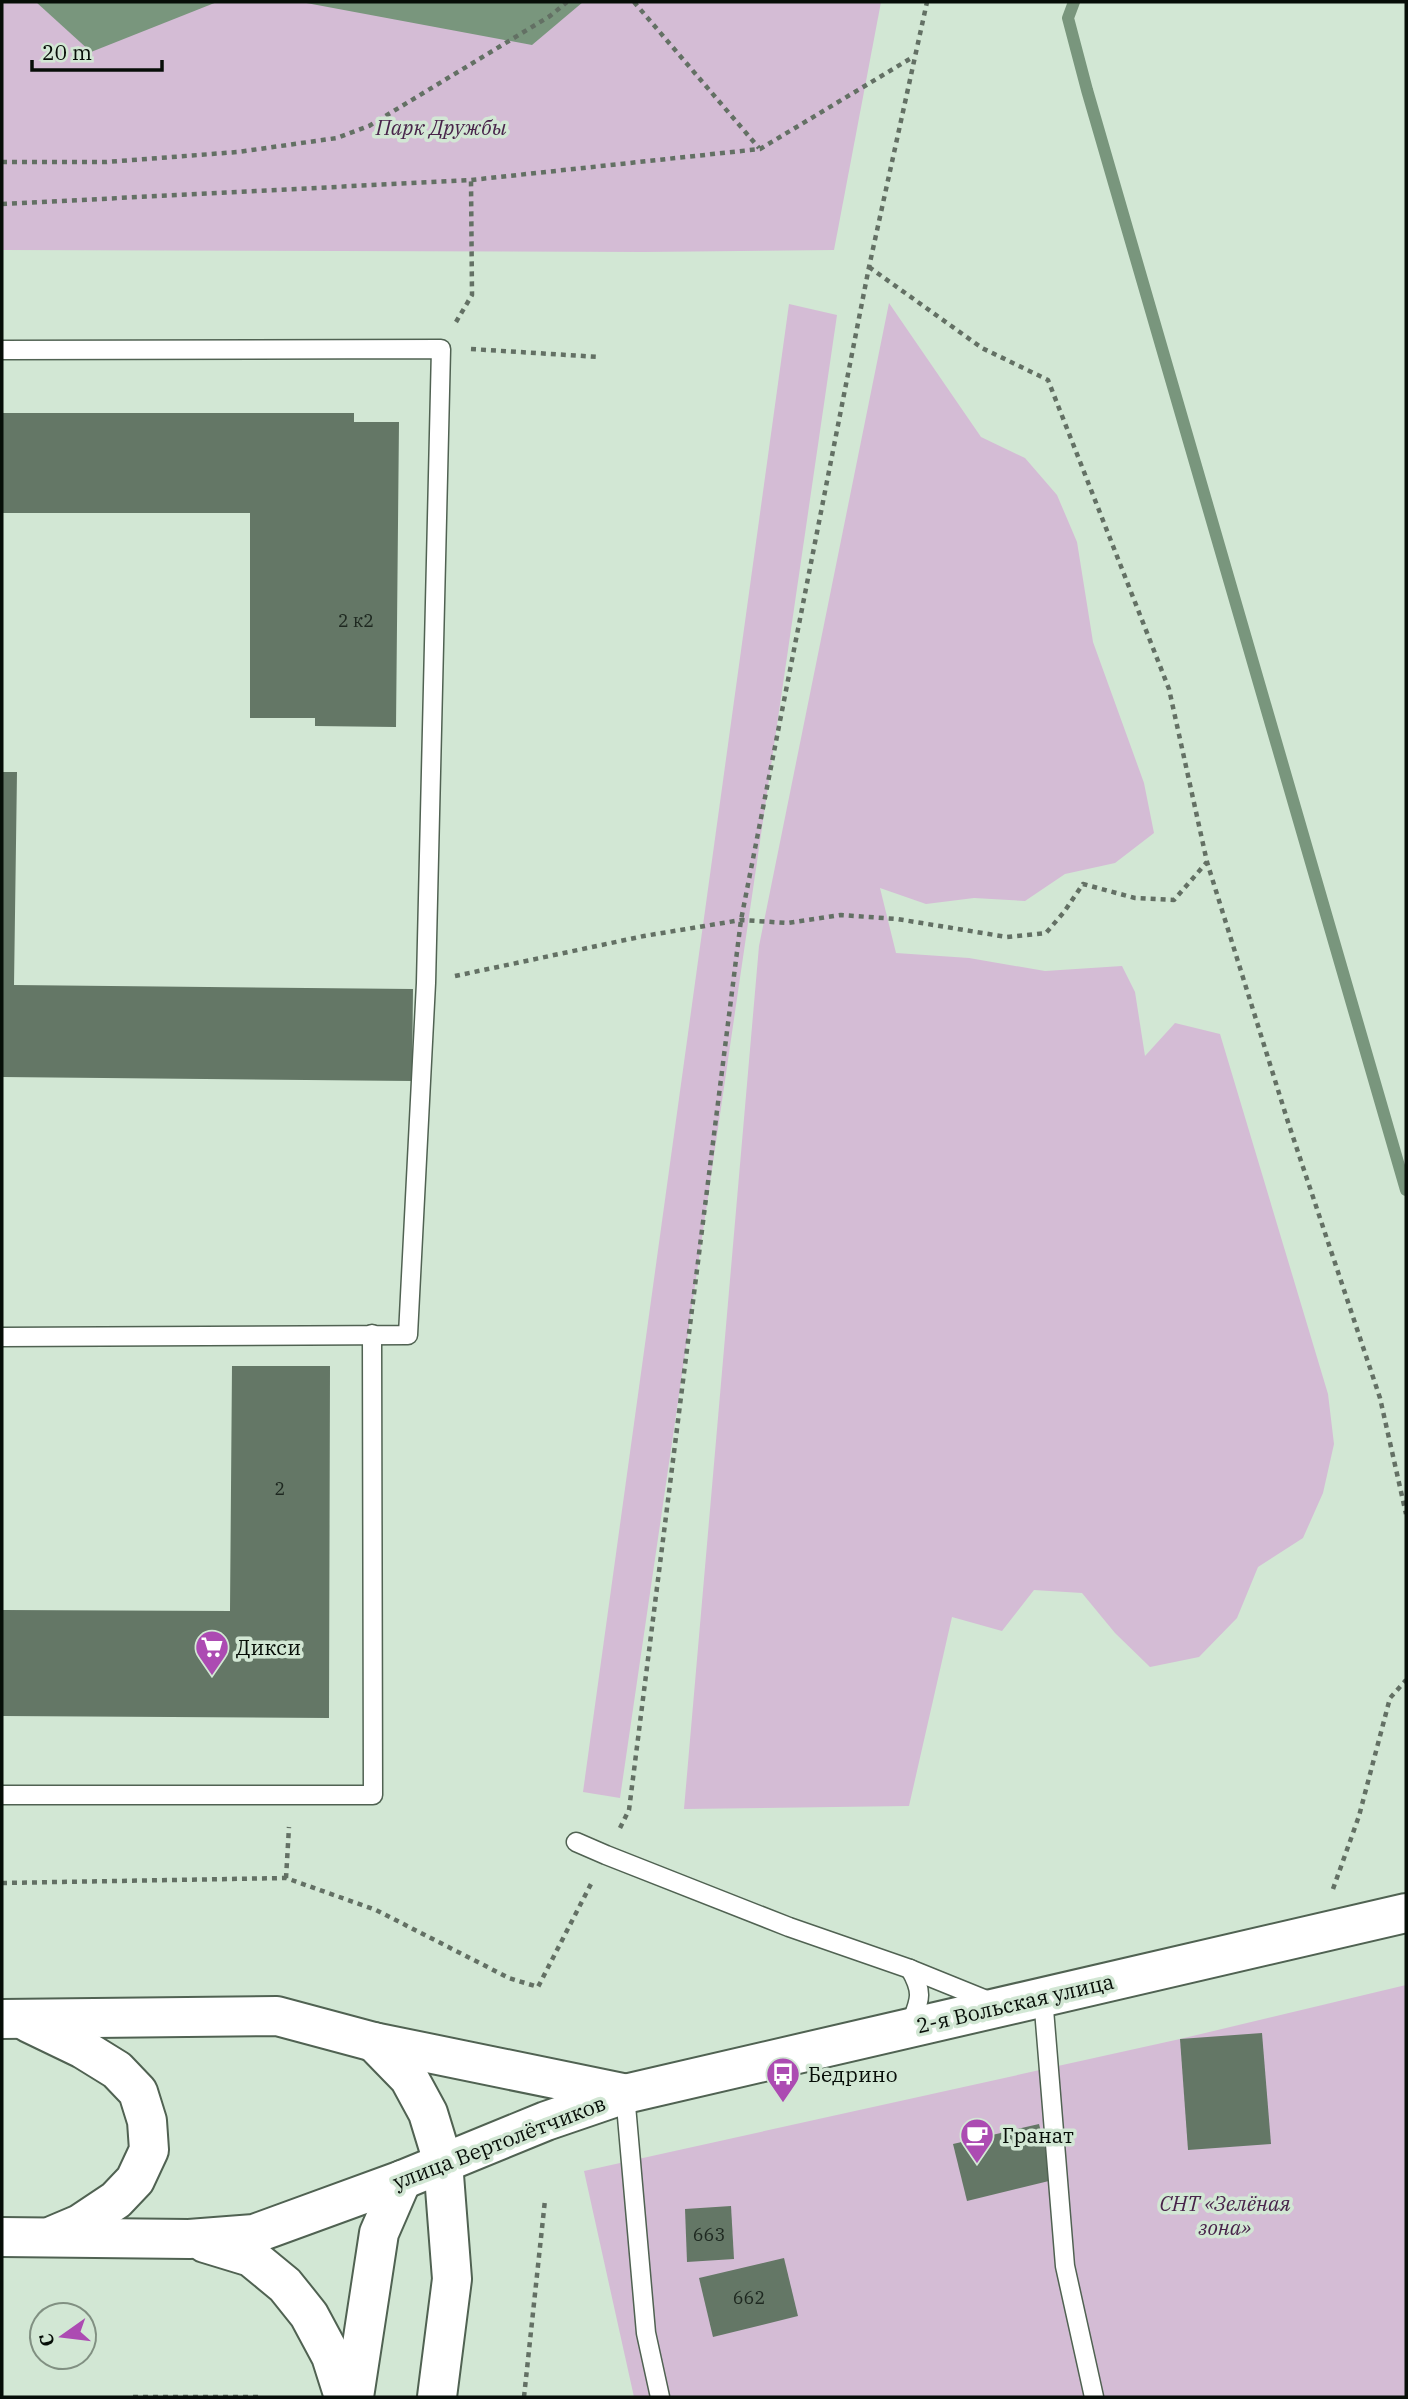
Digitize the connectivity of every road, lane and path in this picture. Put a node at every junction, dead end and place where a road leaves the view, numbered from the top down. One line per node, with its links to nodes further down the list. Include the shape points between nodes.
1 (567, 2): 6 (path, via 369,126 337,138 238,152 106,162)
2 (634, 2): 5 (path)
3 (927, 2): 4 (path)
4 (914, 57): 5 (path); 9 (path)
5 (760, 149): 7 (path)
6 (2, 162)
7 (471, 180): 8 (path); 10 (path, via 472,295)
8 (2, 204)
9 (869, 267): 13 (path, via 982,348 1048,380 1169,689); 14 (path)
10 (441, 349): 11 (lane); 12 (path); 15 (lane)
11 (2, 350)
12 (599, 357)
13 (1207, 862): 14 (path, via 1174,900 1135,898 1083,884 1046,933 1007,937 841,915 788,923); 18 (path, via 1380,1398)
14 (741, 920): 15 (path); 23 (path, via 629,1810)
15 (426, 983): 16 (lane, via 408,1335)
16 (372, 1334): 17 (lane); 21 (lane, via 373,1796)
17 (2, 1337)
18 (1406, 1514)
19 (1406, 1680): 26 (path, via 1390,1698 1359,1816)
20 (2, 1795): 21 (lane)
21 (290, 1795): 24 (path)
22 (576, 1842): 23 (lane)
23 (606, 1856): 24 (path, via 538,1987 509,1978 376,1910); 28 (lane)
24 (286, 1878): 25 (path)
25 (2, 1883)
26 (1332, 1891)
27 (1406, 1913): 29 (main road, 2-я Вольская улица)
28 (910, 1969): 30 (lane); 32 (lane, via 920,1985)
29 (1044, 1997): 30 (main road, 2-я Вольская улица); 48 (lane, via 1065,2266)
30 (1003, 2006): 32 (main road, 2-я Вольская улица)
31 (10, 2019): 33 (main road, улица Вертолётчиков, via 266,2015); 39 (main road, via 46,2030 117,2070 138,2092 146,2120 149,2150 135,2180 116,2200 80,2224)
32 (909, 2028): 34 (main road, 2-я Вольская улица)
33 (374, 2042): 34 (main road, улица Вертолётчиков); 35 (main road, via 409,2078 428,2113)
34 (625, 2094): 35 (main road, улица Вертолётчиков); 47 (lane, via 646,2333)
35 (443, 2162): 36 (main road, улица Вертолётчиков); 45 (main road, via 452,2279)
36 (402, 2180): 40 (main road, улица Вертолётчиков, via 254,2234); 44 (main road, via 379,2233)
37 (545, 2200): 46 (path)
38 (2, 2237): 39 (main road, улица Вертолётчиков)
39 (48, 2238): 40 (main road, улица Вертолётчиков)
40 (189, 2238): 43 (main road, via 251,2257 285,2285 309,2315 331,2356)
41 (133, 2397): 42 (path)
42 (261, 2397)
43 (344, 2397)
44 (354, 2397)
45 (437, 2397)
46 (524, 2397)
47 (660, 2397)
48 (1094, 2397)

